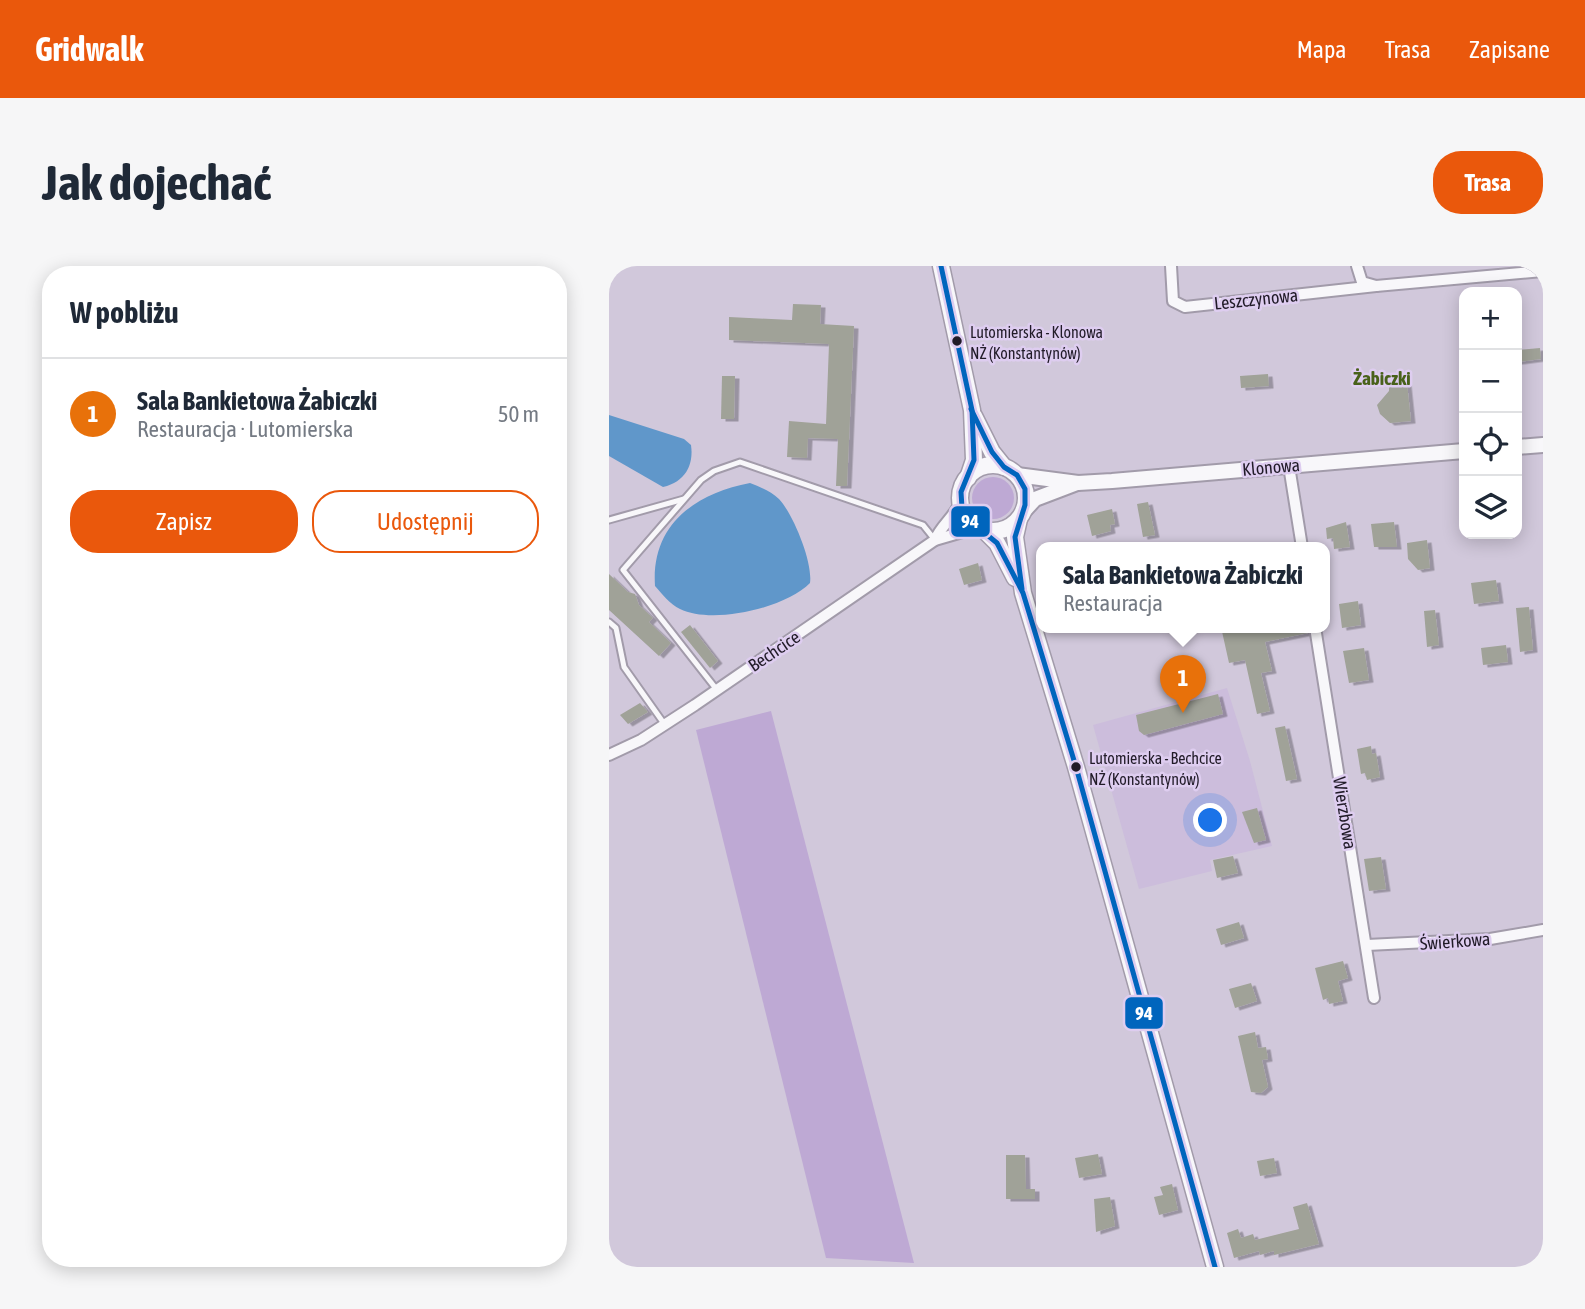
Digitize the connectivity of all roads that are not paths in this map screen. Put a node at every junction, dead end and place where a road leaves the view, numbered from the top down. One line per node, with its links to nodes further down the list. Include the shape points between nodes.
1 (941, 266): 6 (main road)
2 (1171, 266): 5 (street, Leszczynowa, via 1173,300 1185,307)
3 (1357, 266): 5 (street, via 1362,282)
4 (1543, 271): 5 (street)
5 (1375, 286)
6 (971, 410): 11 (main road, via 992,452); 12 (main road, via 974,460)
7 (1543, 445): 8 (street)
8 (1522, 447)
9 (1459, 451): 10 (street, Klonowa)
10 (1289, 466): 13 (street, Klonowa); 20 (street)
11 (1010, 471): 12 (main road, via 988,466); 13 (street, Klonowa); 16 (main road, via 1025,489)
12 (968, 478): 15 (main road)
13 (1078, 483): 16 (street, Klonowa, via 1035,499)
14 (684, 499): 17 (lane); 19 (lane, via 713,471 740,462 923,525); 24 (lane, via 623,569)
15 (961, 500): 18 (main road, via 965,515); 19 (street, Bechcice)
16 (1021, 516): 18 (main road, via 999,531); 21 (main road, via 1015,537)
17 (609, 520)
18 (983, 529): 19 (street, Bechcice); 21 (main road, via 997,542)
19 (935, 540): 24 (street, Bechcice)
20 (1301, 542)
21 (1023, 593): 30 (main road)
22 (609, 622): 25 (lane, via 616,628 624,667)
23 (1316, 633): 28 (street, Wierzbowa)
24 (717, 690): 25 (street, Bechcice)
25 (665, 725): 26 (street, Bechcice)
26 (609, 755)
27 (1543, 930): 28 (street, Świerkowa, via 1490,939)
28 (1367, 945): 29 (street, Wierzbowa)
29 (1374, 998)
30 (1215, 1267)

